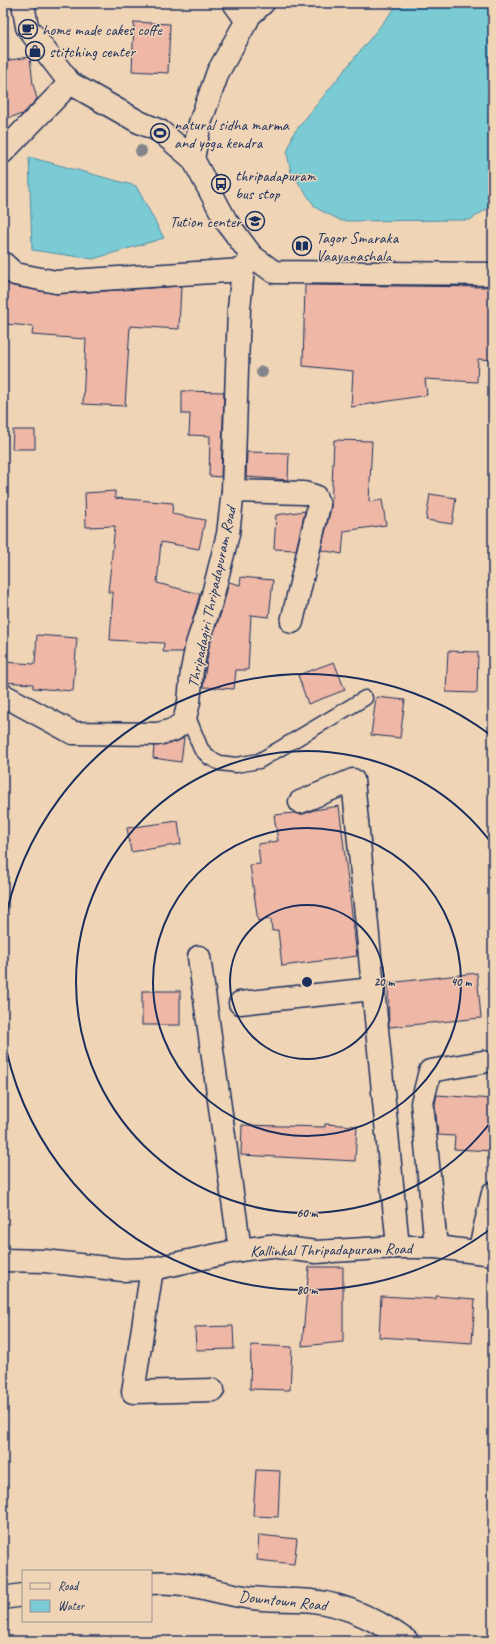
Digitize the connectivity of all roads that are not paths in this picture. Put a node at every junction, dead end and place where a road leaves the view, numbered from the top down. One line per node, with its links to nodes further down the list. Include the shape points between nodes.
1 (23, 3): 5 (street, via 27,27)
2 (234, 3): 4 (street)
3 (263, 3): 4 (street)
4 (247, 21): 7 (street, via 218,72 200,123)
5 (70, 83): 6 (street); 7 (street, via 160,131)
6 (3, 152)
7 (193, 158): 9 (street)
8 (3, 263): 9 (street, via 15,274 56,282)
9 (248, 263): 10 (street, via 274,272); 11 (street, Thripadagiri Thripadapuram Road, via 239,308)
10 (493, 274)
11 (233, 491): 12 (street, via 304,493 315,496 319,505); 15 (street, Thripadagiri Thripadapuram Road, via 228,534 210,606 197,644)
12 (292, 622)
13 (3, 695): 15 (street, Thripadagiri Thripadapuram Road, via 73,733 158,734 173,730 184,722)
14 (364, 698): 15 (lane, via 259,761 236,765 220,763 201,749)
15 (186, 712)
16 (300, 802): 18 (street, via 353,780)
17 (199, 957): 24 (street)
18 (373, 989): 19 (street); 22 (street)
19 (240, 1003)
20 (483, 1062): 23 (street, via 430,1071 423,1096)
21 (493, 1193): 25 (street)
22 (398, 1247): 23 (street, Kallinkal Thripadapuram Road); 24 (street, Kallinkal Thripadapuram Road, via 316,1252 270,1246)
23 (436, 1247): 25 (street, Kallinkal Thripadapuram Road)
24 (240, 1250): 27 (street, Kallinkal Thripadapuram Road)
25 (486, 1253)
26 (3, 1260): 27 (street, Kallinkal Thripadapuram Road, via 45,1260 123,1270)
27 (152, 1270): 28 (street, via 133,1392)
28 (213, 1390)
29 (152, 1583): 32 (street, Downtown Road, via 184,1584 246,1598 324,1603 369,1618)
30 (22, 1595): 31 (street)
31 (3, 1598)
32 (407, 1641)

